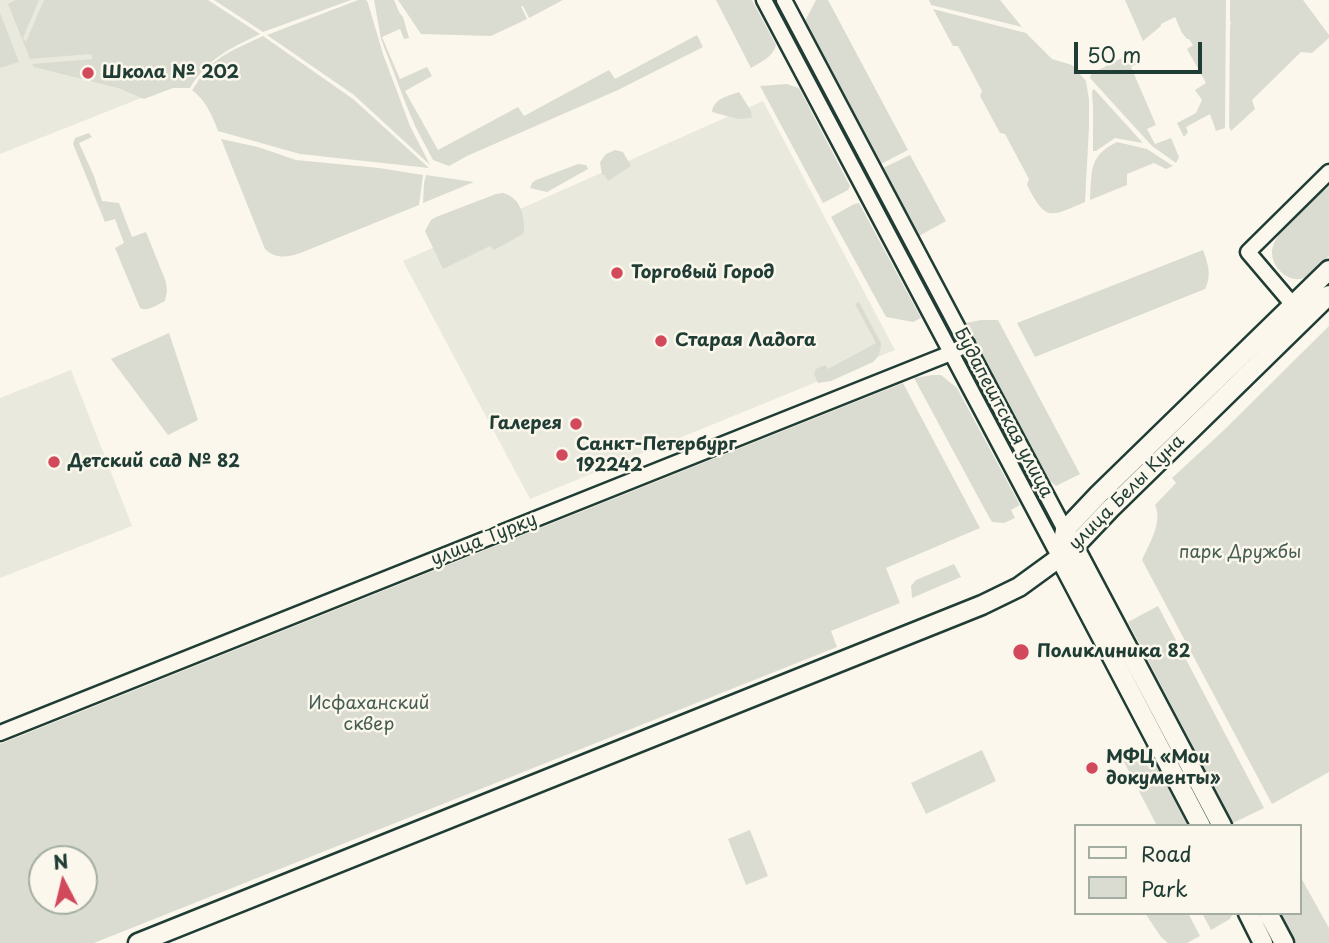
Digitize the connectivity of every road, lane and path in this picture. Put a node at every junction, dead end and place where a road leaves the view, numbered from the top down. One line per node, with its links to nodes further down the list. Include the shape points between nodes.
1 (764, 0): 8 (street, Будапештская улица)
2 (784, 0): 7 (street, Будапештская улица)
3 (1329, 173): 6 (street, via 1248,252)
4 (1329, 270): 6 (street, улица Белы Куна)
5 (1329, 295): 6 (street, улица Белы Куна)
6 (1298, 312): 9 (street, улица Белы Куна); 10 (street, улица Белы Куна)
7 (967, 344): 8 (street, улица Турку); 9 (street, Будапештская улица)
8 (951, 353): 10 (street, Будапештская улица); 11 (street, улица Турку)
9 (1065, 530): 10 (street, улица Белы Куна)
10 (1067, 553): 12 (street, Будапештская улица); 13 (street, Будапештская улица); 16 (street, via 1019,587 982,605)
11 (0, 733)
12 (1200, 824)
13 (1221, 824)
14 (1249, 915): 17 (street)
15 (1269, 915): 18 (street)
16 (138, 943)
17 (1263, 943)
18 (1284, 943)

